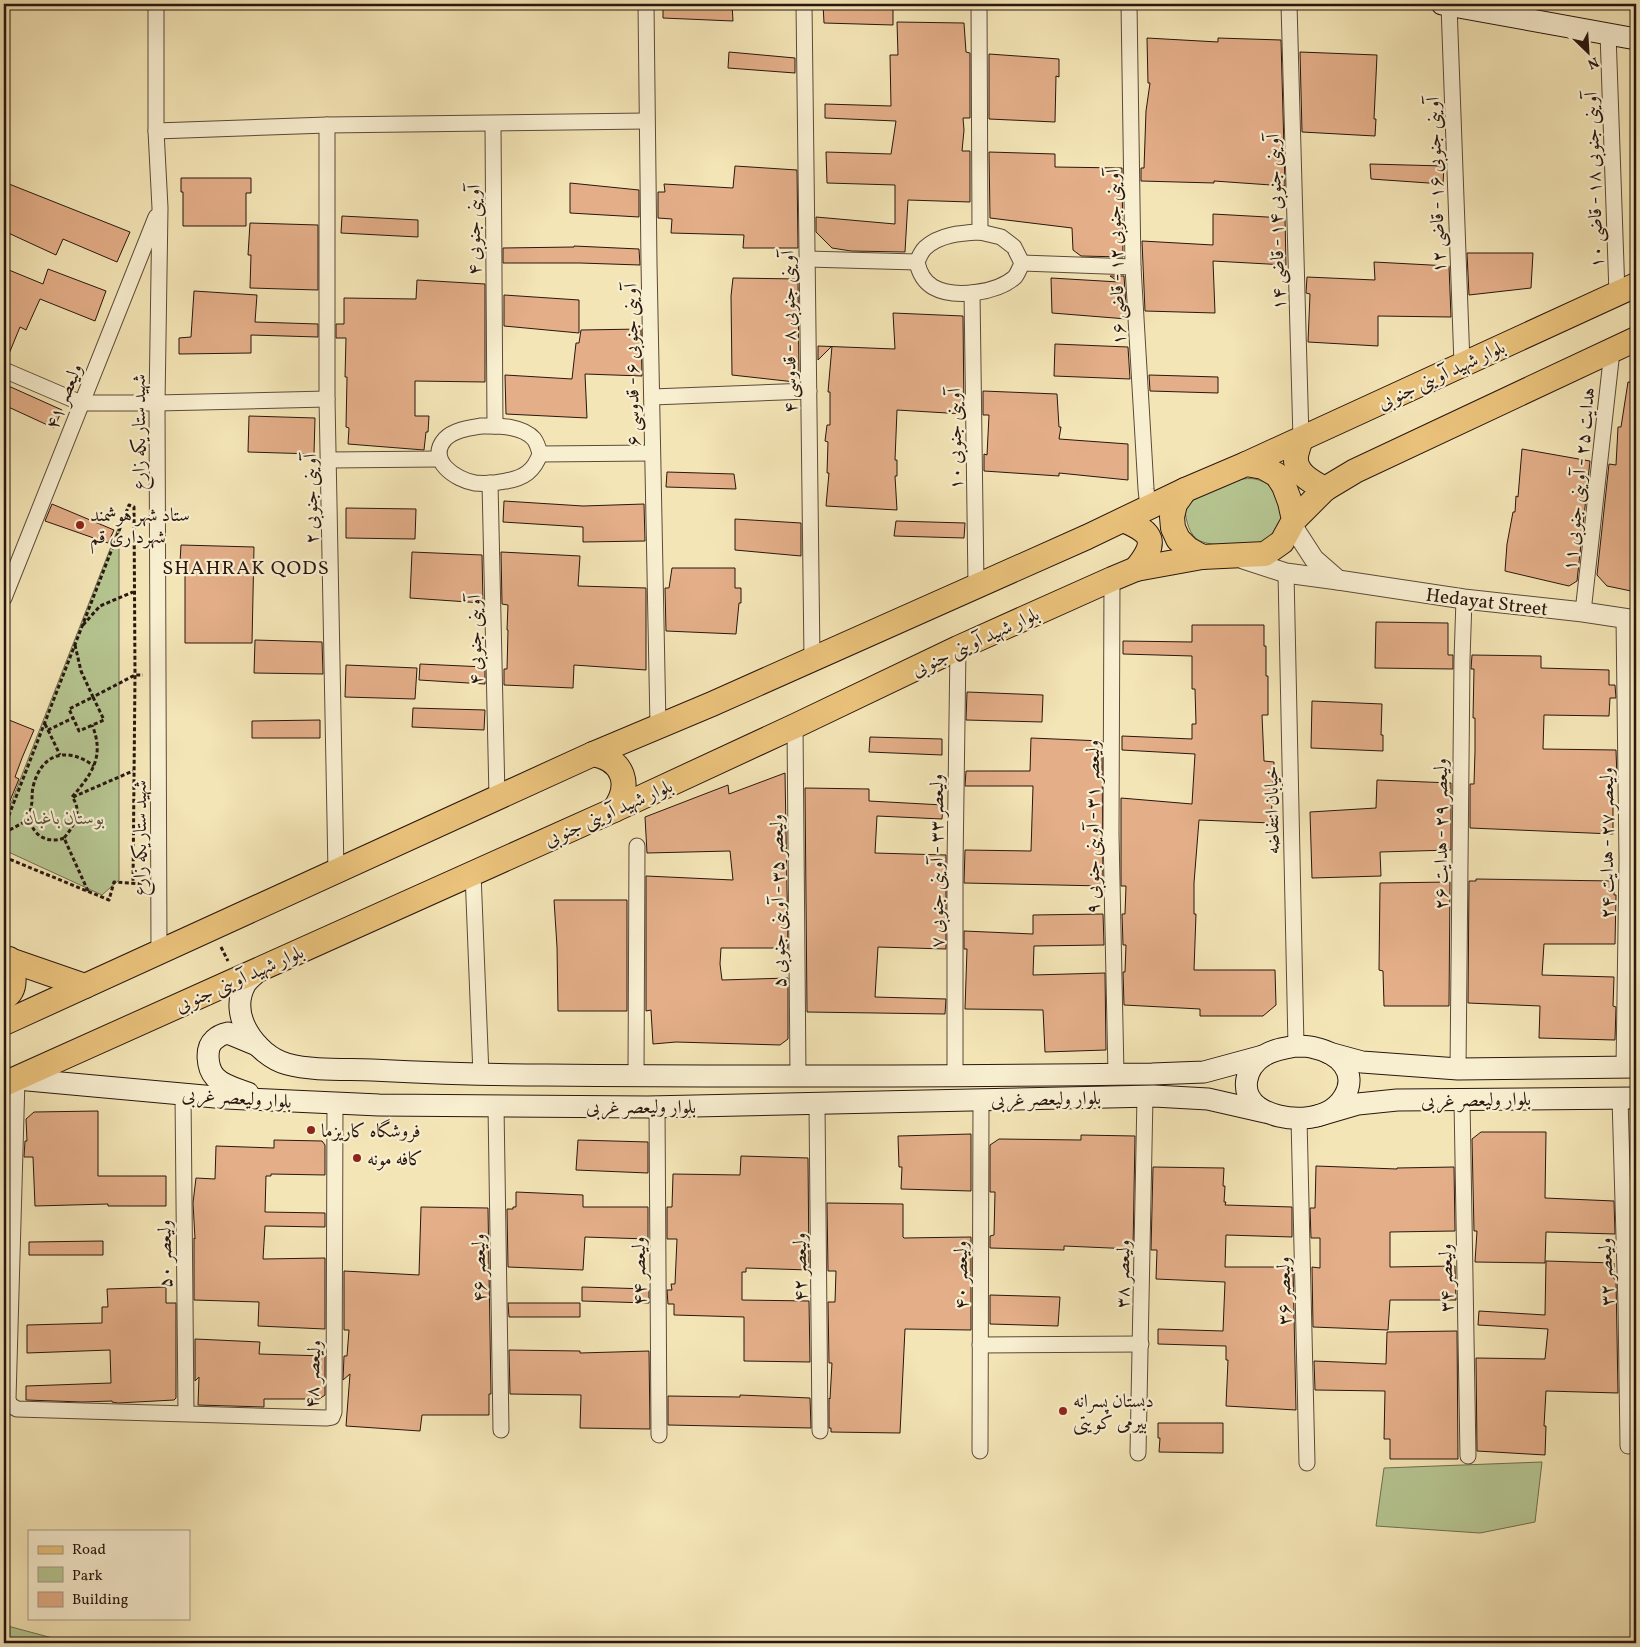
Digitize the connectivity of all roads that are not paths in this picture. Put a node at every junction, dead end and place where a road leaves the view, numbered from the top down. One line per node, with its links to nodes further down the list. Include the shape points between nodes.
1 (156, 4): 13 (street, شهید ستار یکه زارع)
2 (646, 4): 10 (street, آوینی جنوبی ۶ - قدوسی ۶)
3 (804, 4): 16 (street, آوینی جنوبی ۸ - قدوسی ۴)
4 (979, 4): 15 (street)
5 (1129, 4): 19 (street, آوینی جنوبی ۱۲ - قاضی ۱۶)
6 (1289, 4): 32 (street, آوینی جنوبی ۱۴ - قاضی ۱۴)
7 (1446, 4): 8 (main road); 24 (street, آوینی جنوبی ۱۶ - قاضی ۱۲)
8 (1608, 33): 9 (main road); 20 (street, آوینی جنوبی ۱۸ - قاضی ۱۰)
9 (1636, 38)
10 (646, 121): 11 (street); 27 (street, آوینی جنوبی ۶ - قدوسی ۶)
11 (493, 124): 12 (street); 31 (street, آوینی جنوبی ۴)
12 (326, 125): 13 (street); 28 (street, آوینی جنوبی ۲)
13 (156, 131): 14 (street, شهید ستار یکه زارع)
14 (160, 208): 29 (street, ولیعصر ۴۱); 30 (street, شهید ستار یکه زارع)
15 (980, 232): 17 (street, via 943,237 925,248); 18 (street, via 1001,237 1014,247)
16 (807, 259): 17 (street); 26 (street, آوینی جنوبی ۸ - قدوسی ۴)
17 (917, 262): 21 (street, via 918,272 934,287 948,292)
18 (1022, 263): 19 (street); 21 (street, via 1016,275 1005,284)
19 (1133, 267): 41 (street, آوینی جنوبی ۱۲ - قاضی ۱۶)
20 (1626, 290): 24 (main road, بلوار شهید آوینی جنوبی)
21 (972, 293): 50 (street, آوینی جنوبی ۱۰)
22 (1636, 339): 23 (main road)
23 (1612, 351): 39 (main road); 53 (street, هدایت ۲۵ - آوینی جنوبی ۱۱)
24 (1462, 364): 32 (main road, بلوار شهید آوینی جنوبی)
25 (4, 370): 29 (street)
26 (809, 391): 27 (street); 56 (street, آوینی جنوبی ۸ - قدوسی ۴)
27 (652, 397): 33 (street, آوینی جنوبی ۶ - قدوسی ۶)
28 (328, 399): 30 (street); 36 (street, آوینی جنوبی ۲)
29 (81, 403): 30 (street); 51 (street, ولیعصر ۴۱)
30 (157, 403): 66 (street, شهید ستار یکه زارع)
31 (495, 426): 34 (street, via 524,432 535,440); 35 (street, via 457,431 441,445)
32 (1301, 439): 37 (main road, بلوار شهید آوینی جنوبی); 39 (main road, via 1296,458 1301,472)
33 (652, 452): 34 (street); 57 (street, آوینی جنوبی ۶ - قدوسی ۶)
34 (540, 454): 38 (street, via 536,466 524,476)
35 (439, 459): 36 (street); 38 (street, via 456,476 476,483)
36 (329, 460): 64 (street, آوینی جنوبی ۲)
37 (1246, 464): 40 (main road); 43 (main road, via 1263,467 1277,475 1290,502)
38 (490, 483): 60 (street, آوینی جنوبی ۴)
39 (1325, 488): 43 (main road)
40 (1185, 490): 41 (main road); 44 (main road, via 1176,504 1173,528 1188,549)
41 (1148, 508): 42 (main road)
42 (1123, 520): 46 (main road, via 1141,527 1148,535 1150,547); 50 (main road)
43 (1293, 522): 45 (main road, via 1282,542 1264,554); 49 (street, via 1314,560)
44 (1202, 556): 45 (main road); 46 (main road, بلوار شهید آوینی جنوبی)
45 (1234, 556): 47 (street, Hedayat Street)
46 (1136, 569): 48 (main road, بلوار شهید آوینی جنوبی)
47 (1286, 572): 49 (street, Hedayat Street); 73 (street, خیابان انتفاضه)
48 (1112, 579): 55 (main road, بلوار شهید آوینی جنوبی); 78 (street, ولیعصر ۳۱ - آوینی جنوبی ۹, via 1111,834)
49 (1338, 580): 52 (street, Hedayat Street)
50 (976, 585): 56 (main road)
51 (4, 598)
52 (1464, 599): 53 (street, Hedayat Street); 77 (street, ولیعصر ۲۹ - هدایت ۲۶)
53 (1583, 612): 54 (street, Hedayat Street)
54 (1630, 619): 63 (street, ولیعصر ۲۷ - هدایت ۲۴)
55 (958, 648): 58 (main road, بلوار شهید آوینی جنوبی); 80 (street, ولیعصر ۳۳ - آوینی جنوبی ۷)
56 (812, 659): 57 (main road)
57 (658, 726): 59 (main road)
58 (795, 726): 61 (main road, بلوار شهید آوینی جنوبی); 82 (street, ولیعصر ۳۵ - آوینی جنوبی ۵)
59 (593, 754): 60 (main road); 61 (main road, via 613,762 624,780 621,801)
60 (497, 797): 64 (main road)
61 (614, 810): 65 (main road, بلوار شهید آوینی جنوبی)
62 (637, 846): 81 (street)
63 (1632, 861): 76 (street, ولیعصر ۲۷ - هدایت ۲۴)
64 (336, 872): 66 (main road)
65 (473, 873): 68 (main road, بلوار شهید آوینی جنوبی); 79 (street)
66 (159, 951): 69 (main road)
67 (6, 958): 69 (main road); 70 (main road, via 14,978 12,988)
68 (260, 969): 72 (main road, بلوار ولیعصر غربی, via 247,982 240,1002 244,1027); 83 (main road, بلوار شهید آوینی جنوبی)
69 (84, 986): 71 (main road)
70 (4, 998)
71 (13, 1019)
72 (259, 1046): 79 (main road, بلوار ولیعصر غربی, via 268,1055 288,1064 316,1068); 89 (main road, via 228,1033 220,1035 212,1041 208,1051 209,1062 215,1078)
73 (1296, 1046): 74 (main road, via 1314,1047); 75 (main road)
74 (1330, 1053): 77 (main road, بلوار ولیعصر غربی, via 1362,1062); 95 (main road, via 1342,1062 1349,1074 1349,1086 1344,1098 1332,1109)
75 (1263, 1056): 78 (main road, بلوار ولیعصر غربی, via 1204,1072); 94 (main road, via 1251,1066 1246,1091 1253,1103)
76 (1630, 1067): 77 (main road, بلوار ولیعصر غربی)
77 (1458, 1069)
78 (1116, 1074): 80 (main road, بلوار ولیعصر غربی)
79 (481, 1075): 81 (main road, بلوار ولیعصر غربی)
80 (956, 1075): 82 (main road, بلوار ولیعصر غربی)
81 (636, 1076): 82 (main road, بلوار ولیعصر غربی)
82 (798, 1076)
83 (10, 1081): 84 (main road, بلوار ولیعصر غربی); 99 (street, ولیعصر ۴۸, via 10,1405 17,1409)
84 (183, 1094): 89 (main road, بلوار ولیعصر غربی); 99 (street, ولیعصر ۵۰)
85 (1146, 1096): 87 (main road, بلوار ولیعصر غربی); 94 (main road, بلوار ولیعصر غربی, via 1208,1098); 97 (street, ولیعصر ۳۸)
86 (1628, 1098): 88 (main road, بلوار ولیعصر غربی); 96 (street, ولیعصر ۳۲)
87 (980, 1100): 91 (main road, بلوار ولیعصر غربی); 98 (street, ولیعصر ۴۰)
88 (1462, 1100): 95 (main road, بلوار ولیعصر غربی, via 1358,1104); 106 (street, ولیعصر ۳۴)
89 (270, 1101): 90 (main road, بلوار ولیعصر غربی)
90 (335, 1102): 92 (main road, بلوار ولیعصر غربی); 99 (street, ولیعصر ۴۸, via 332,1417)
91 (817, 1103): 93 (main road, بلوار ولیعصر غربی); 101 (street, ولیعصر ۴۲)
92 (496, 1106): 93 (main road, بلوار ولیعصر غربی); 100 (street, ولیعصر ۴۶)
93 (657, 1107): 102 (street, ولیعصر ۴۴)
94 (1266, 1112): 95 (main road, via 1281,1118)
95 (1308, 1117): 107 (street, ولیعصر ۳۶)
96 (1631, 1306): 103 (street, ولیعصر ۳۲)
97 (1141, 1344): 98 (street); 105 (street, ولیعصر ۳۸)
98 (980, 1345): 104 (street, ولیعصر ۴۰)
99 (186, 1413)
100 (501, 1430)
101 (820, 1431)
102 (659, 1435)
103 (1628, 1446)
104 (980, 1451)
105 (1138, 1453)
106 (1468, 1456)
107 (1307, 1463)

